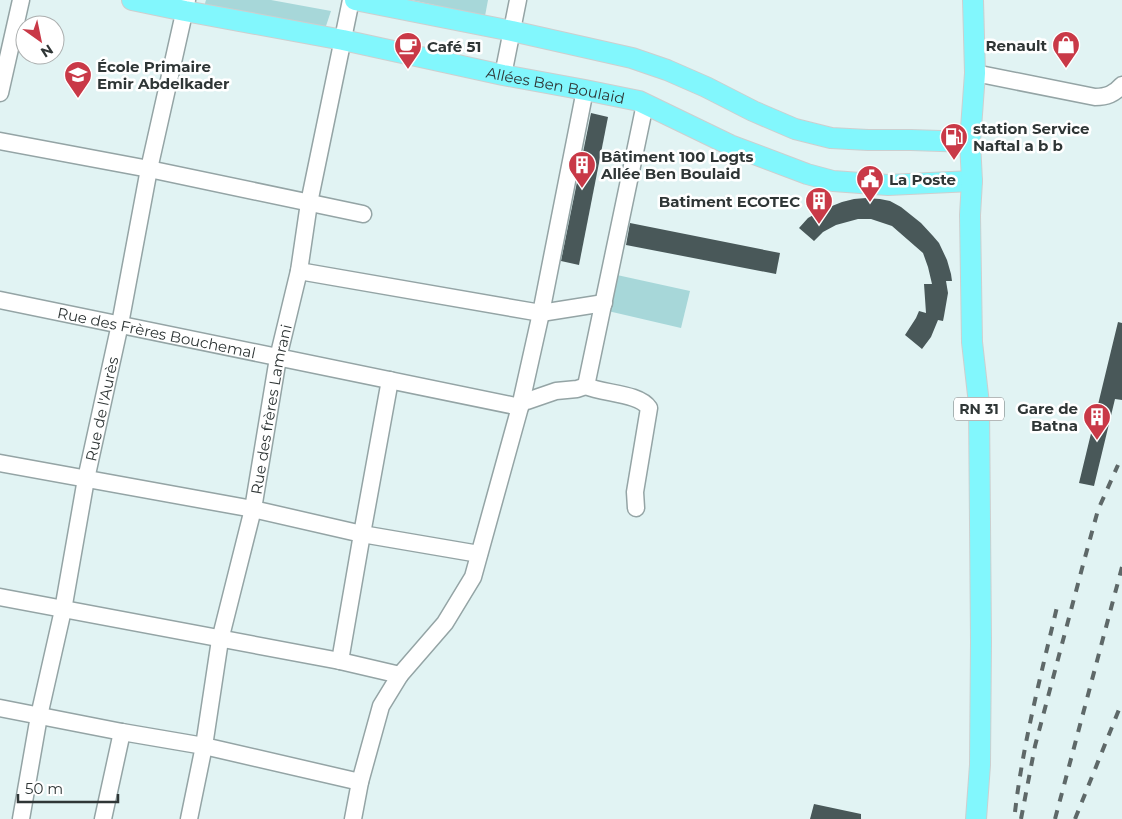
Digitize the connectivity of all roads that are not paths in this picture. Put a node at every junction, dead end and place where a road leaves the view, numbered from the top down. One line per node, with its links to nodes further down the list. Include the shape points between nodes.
1 (21, 0): 14 (street)
2 (132, 0): 7 (main road, Allées Ben Boulaid)
3 (351, 0): 9 (street, Rue des frères Lamrani)
4 (355, 0): 8 (main road)
5 (518, 0): 8 (street)
6 (973, 0): 10 (main road, RN 31)
7 (186, 6): 9 (main road, Allées Ben Boulaid); 18 (street, Rue de l'Aurès)
8 (512, 31): 11 (street); 17 (main road, via 632,58 667,70 795,129 831,138)
9 (343, 40): 11 (main road, Allées Ben Boulaid); 20 (street, Rue des frères Lamrani)
10 (975, 73): 12 (street, via 1095,97 1110,95); 17 (main road, RN 31)
11 (503, 76): 13 (main road, Allées Ben Boulaid)
12 (1122, 85)
13 (585, 90): 15 (main road, Allées Ben Boulaid); 25 (street)
14 (0, 93)
15 (645, 104): 19 (main road, Allées Ben Boulaid, via 730,145 833,181 888,185); 24 (street)
16 (0, 141): 18 (street)
17 (970, 142): 19 (main road, RN 31)
18 (149, 169): 20 (street); 26 (street, Rue de l'Aurès)
19 (972, 181): 51 (main road, RN 31, via 972,342 979,404 980,484 980,756)
20 (309, 203): 21 (street); 22 (street, Rue des frères Lamrani)
21 (363, 214)
22 (299, 271): 25 (street); 27 (street, Rue des frères Lamrani)
23 (0, 300): 26 (street, Rue des Frères Bouchemal)
24 (604, 303): 25 (street); 29 (street)
25 (541, 313): 30 (street)
26 (120, 324): 27 (street, Rue des Frères Bouchemal); 32 (street, Rue de l'Aurès)
27 (278, 358): 28 (street, Rue des Frères Bouchemal); 34 (street, Rue des frères Lamrani)
28 (390, 380): 30 (street, Rue des Frères Bouchemal); 35 (street)
29 (586, 386): 30 (street, via 556,391); 33 (street, via 638,399 646,402 649,408 635,492)
30 (524, 404): 36 (street)
31 (0, 463): 32 (street)
32 (86, 479): 34 (street); 38 (street, Rue de l'Aurès)
33 (636, 508)
34 (252, 509): 35 (street); 39 (street, Rue des frères Lamrani)
35 (362, 534): 36 (street); 40 (street)
36 (478, 554): 41 (street, via 473,577 445,623)
37 (0, 597): 38 (street)
38 (63, 610): 39 (street); 43 (street, Rue de l'Aurès)
39 (220, 640): 40 (street); 45 (street, Rue des frères Lamrani)
40 (340, 662): 41 (street)
41 (400, 675): 46 (street, via 381,706)
42 (0, 708): 43 (street)
43 (39, 716): 44 (street); 47 (street, Rue de l'Aurès)
44 (122, 732): 45 (street); 48 (street)
45 (204, 746): 46 (street); 49 (street, Rue des frères Lamrani)
46 (360, 782): 50 (street)
47 (21, 819)
48 (103, 819)
49 (189, 819)
50 (353, 819)
51 (976, 819)

